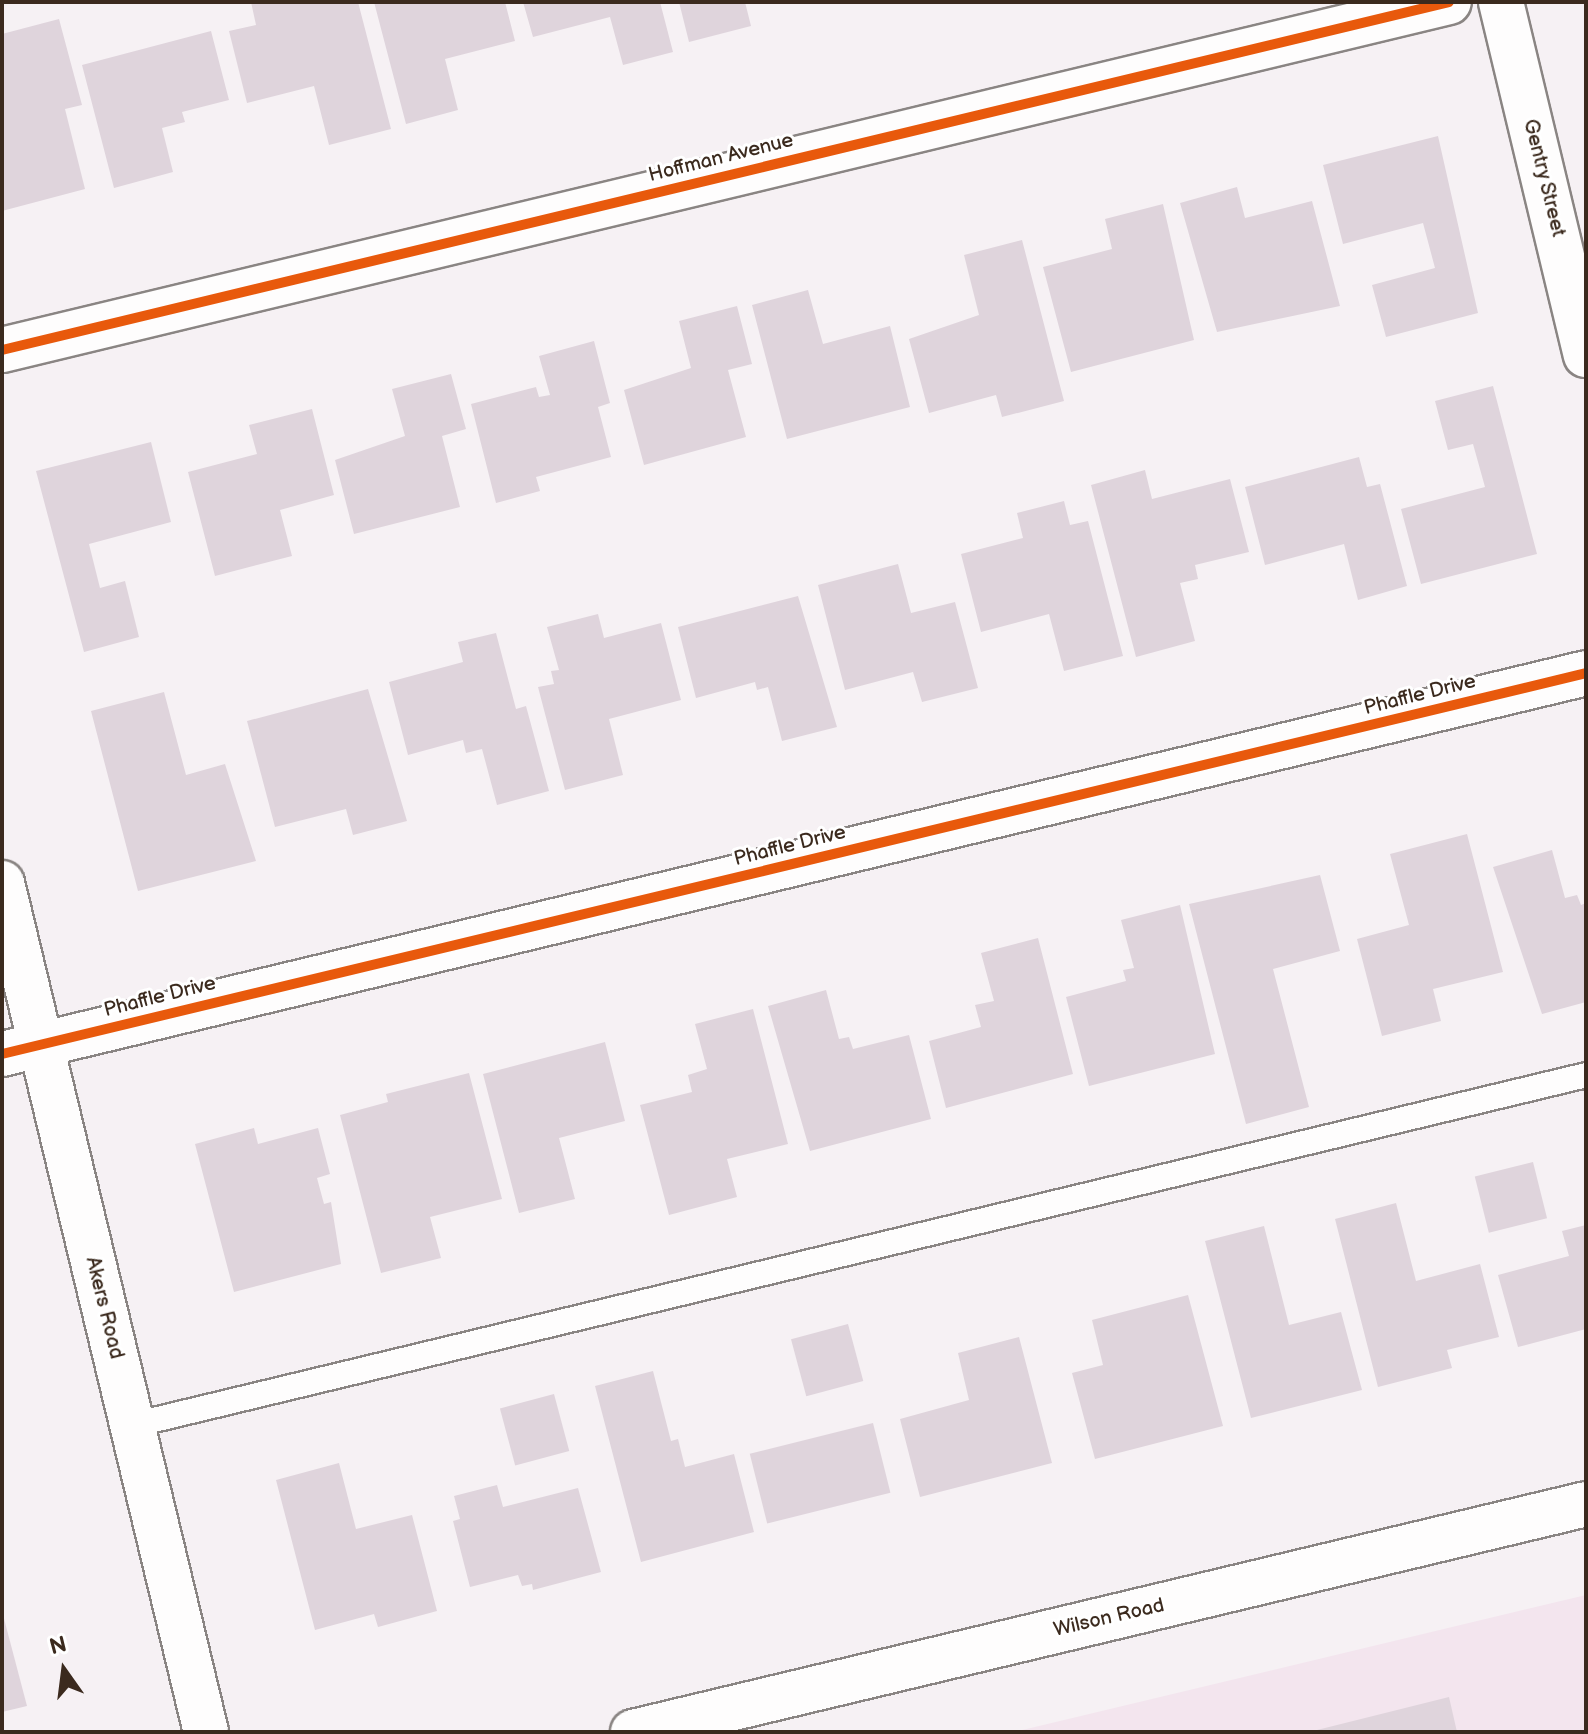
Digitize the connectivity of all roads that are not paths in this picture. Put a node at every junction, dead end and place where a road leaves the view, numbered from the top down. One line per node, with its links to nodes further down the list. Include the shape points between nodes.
1 (1449, 2): 3 (street, Hoffman Avenue)
2 (1501, 2): 4 (street, Gentry Street)
3 (2, 350)
4 (1586, 355)
5 (1586, 673): 7 (street, Phaffle Drive)
6 (2, 883): 7 (street, Akers Road)
7 (21, 1049): 9 (street, Akers Road)
8 (1586, 1075): 9 (lane)
9 (133, 1425): 11 (street, Akers Road)
10 (1585, 1509): 12 (street, Wilson Road)
11 (206, 1732)
12 (636, 1732)

